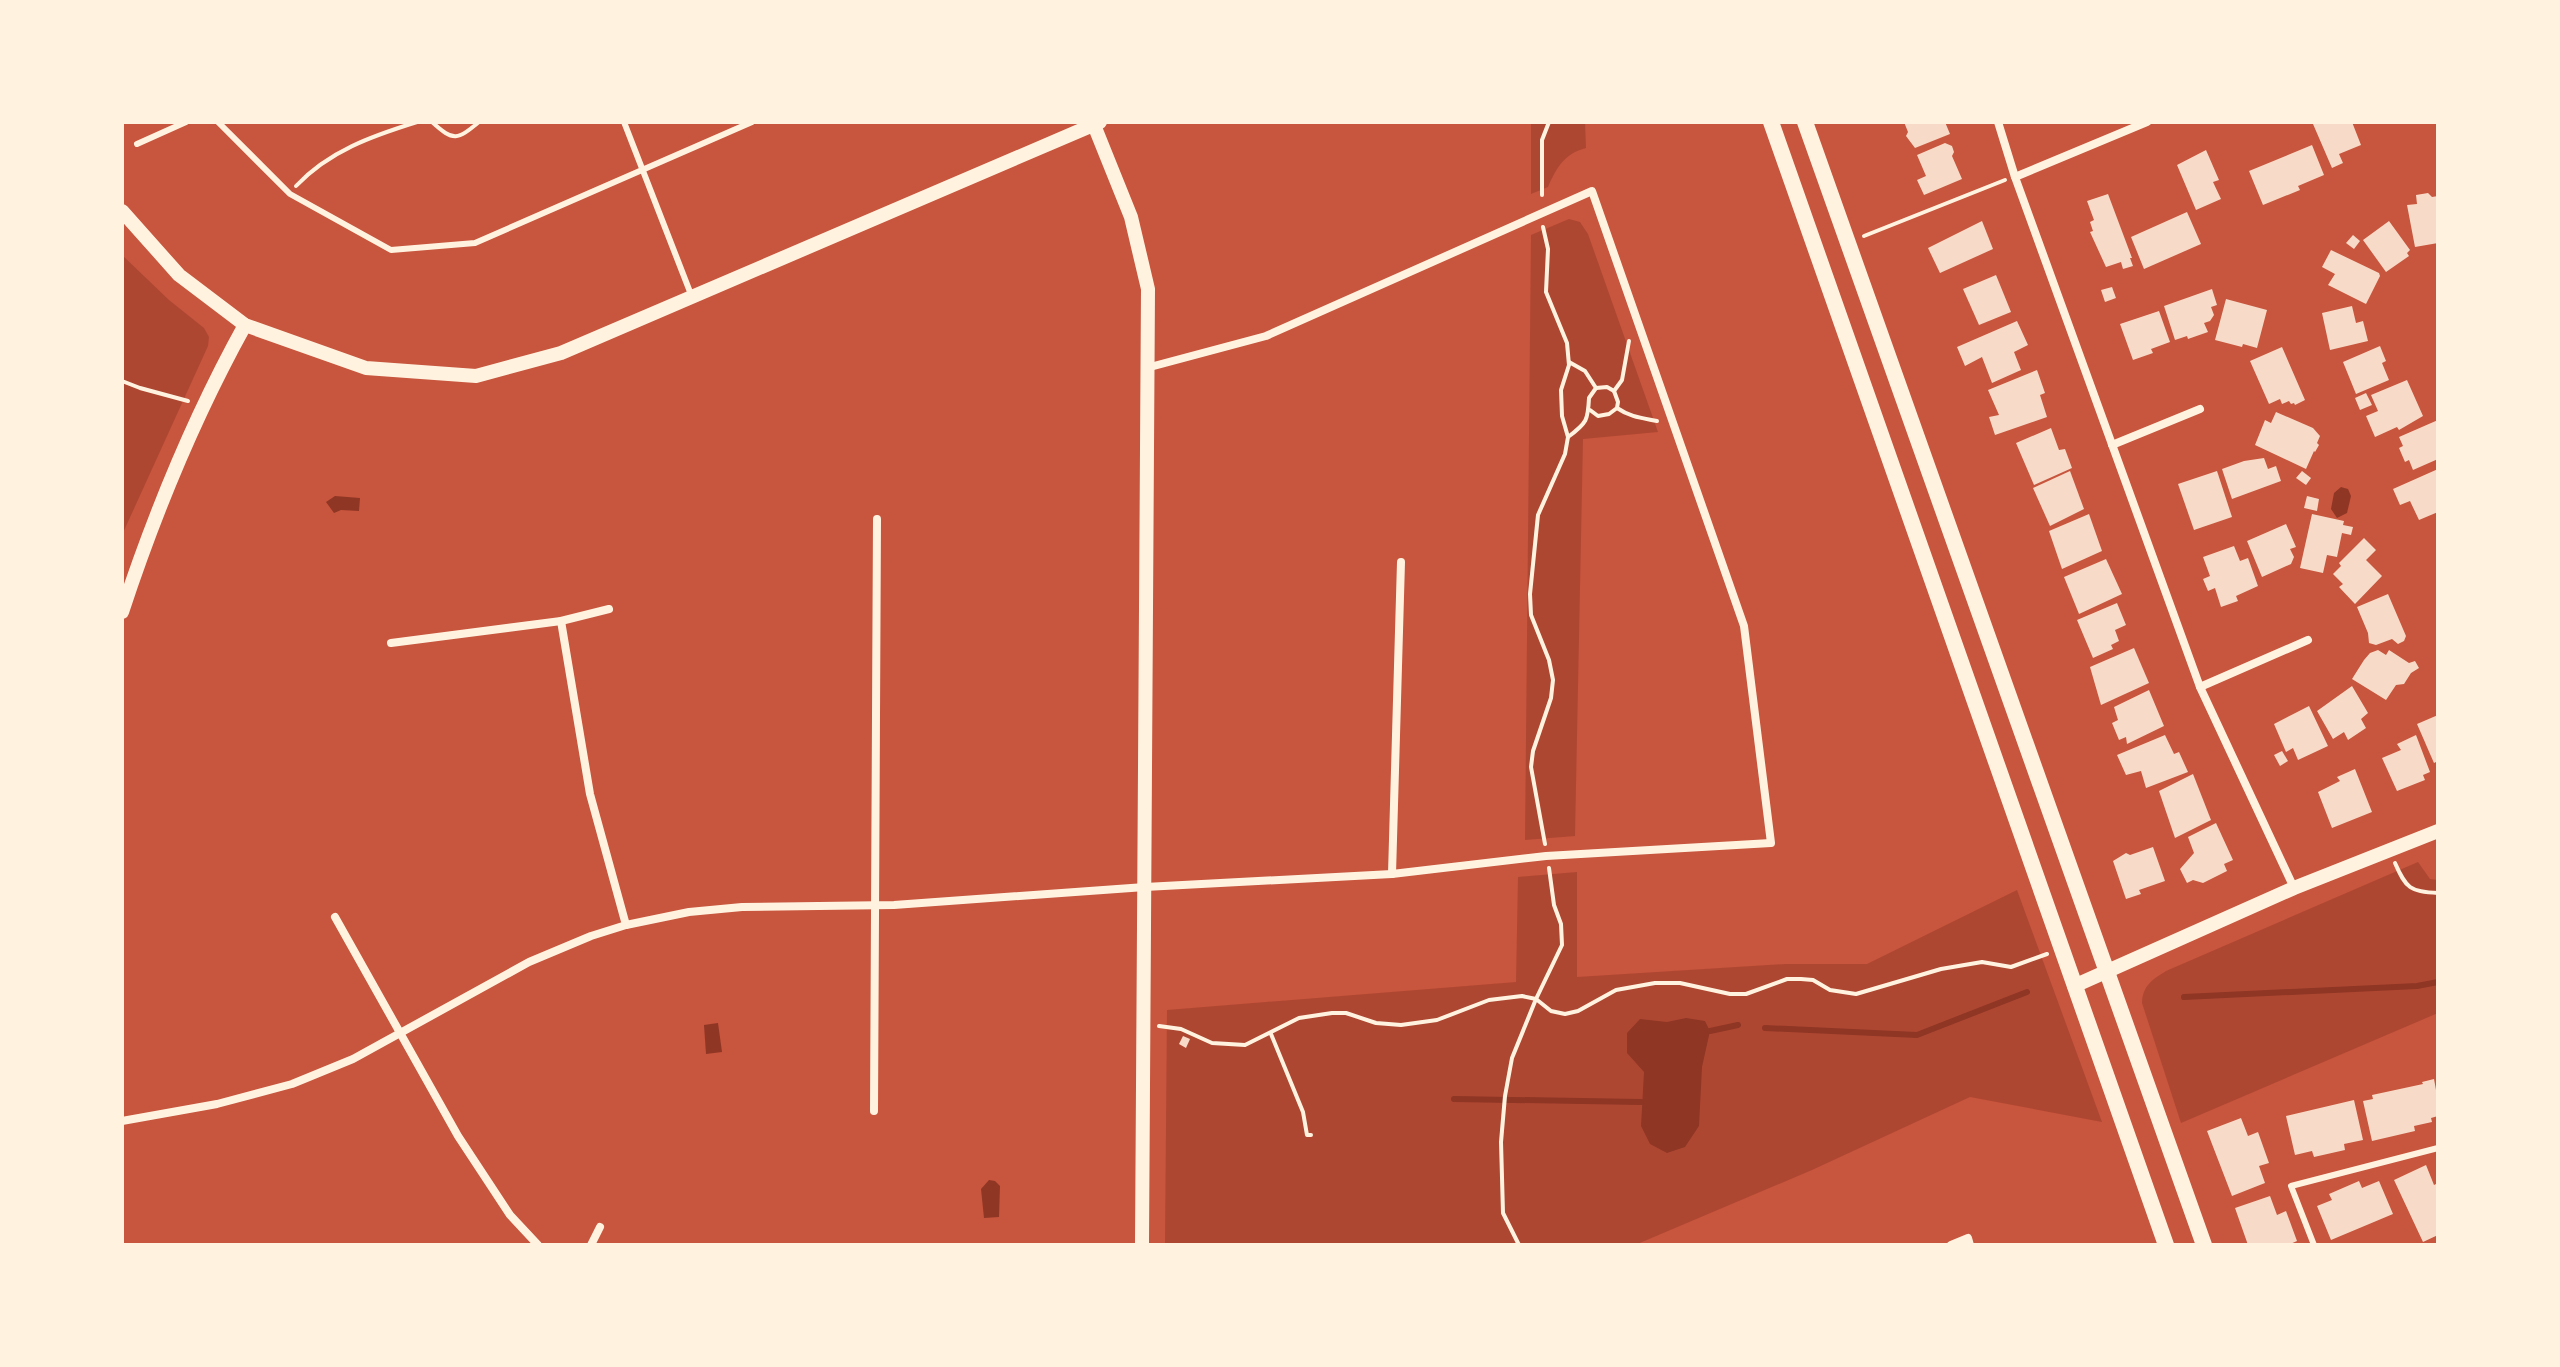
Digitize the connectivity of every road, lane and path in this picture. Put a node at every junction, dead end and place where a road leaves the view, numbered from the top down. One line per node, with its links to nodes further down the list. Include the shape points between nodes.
1 (186, 122): 14 (lane)
2 (218, 122): 17 (lane)
3 (417, 122): 17 (path, via 330,157)
4 (432, 122): 5 (path, via 454,137 464,136)
5 (479, 122)
6 (624, 122): 15 (lane)
7 (752, 122): 15 (lane)
8 (1549, 122): 18 (path, via 1542,140)
9 (1771, 122): 55 (main road)
10 (1805, 122): 21 (main road)
11 (1998, 122): 16 (street)
12 (2147, 122): 16 (street)
13 (1097, 124): 22 (street); 26 (street, via 1131,217 1148,289)
14 (137, 144)
15 (644, 171): 17 (lane, via 475,243 391,250); 22 (lane)
16 (2015, 177): 21 (path); 36 (street)
17 (290, 194)
18 (1542, 195)
19 (122, 211): 23 (street, via 179,275)
20 (1543, 225): 25 (path, via 1546,292 1563,329)
21 (1849, 243): 56 (main road)
22 (692, 297): 23 (street, via 561,353 476,376 366,368)
23 (245, 325): 30 (street)
24 (1629, 341): 29 (path, via 1622,380)
25 (1569, 362): 28 (path, via 1585,371); 35 (path, via 1561,390)
26 (1150, 367): 47 (street, via 1266,336 1592,191 1744,626 1771,843); 49 (street)
27 (122, 381): 30 (path)
28 (1596, 388): 29 (path); 33 (path, via 1589,398)
29 (1614, 391): 31 (path)
30 (202, 407): 40 (street)
31 (1617, 408): 33 (path, via 1603,416); 34 (path)
32 (2200, 409): 36 (street)
33 (1590, 410): 35 (path)
34 (1657, 421)
35 (1568, 437): 47 (path, via 1538,515 1530,594 1531,615 1553,680 1531,767)
36 (2112, 445): 44 (street)
37 (877, 519): 52 (street)
38 (1401, 562): 48 (street)
39 (609, 609): 41 (street)
40 (122, 612)
41 (561, 621): 43 (street); 54 (street, via 590,794)
42 (2308, 640): 44 (street)
43 (391, 643)
44 (2200, 687): 50 (street)
45 (2438, 831): 46 (street)
46 (2389, 850): 50 (street); 51 (path, via 2403,882 2411,889)
47 (1546, 856): 48 (street); 58 (path, via 1563,935)
48 (1392, 874): 49 (street)
49 (1145, 887): 52 (street); 59 (street)
50 (2294, 888): 56 (street)
51 (2438, 893)
52 (874, 906): 54 (street, via 720,908); 62 (street)
53 (335, 917): 60 (street)
54 (626, 925): 60 (street, via 507,972)
55 (2061, 949): 57 (main road); 58 (path, via 2011,967 1982,962 1941,969 1856,994 1830,990 1813,980 1787,979 1746,994 1680,983 1630,986 1565,1014)
56 (2107, 973): 57 (street); 74 (main road)
57 (2074, 986): 73 (main road)
58 (1536, 999): 61 (path, via 1489,1000 1437,1020 1401,1025 1332,1013 1292,1021); 71 (path, via 1512,1058 1501,1142 1503,1213)
59 (1145, 1026): 61 (path, via 1171,1027 1228,1046); 70 (street)
60 (401, 1032): 63 (street, via 292,1084); 68 (street, via 490,1188)
61 (1271, 1034): 64 (path)
62 (874, 1111)
63 (122, 1121)
64 (1311, 1135)
65 (2438, 1148): 75 (lane, via 2291,1186)
66 (600, 1227): 69 (street)
67 (1969, 1242): 72 (street)
68 (538, 1245)
69 (591, 1245)
70 (1142, 1245)
71 (1519, 1245)
72 (1951, 1245)
73 (2166, 1245)
74 (2204, 1245)
75 (2314, 1245)

